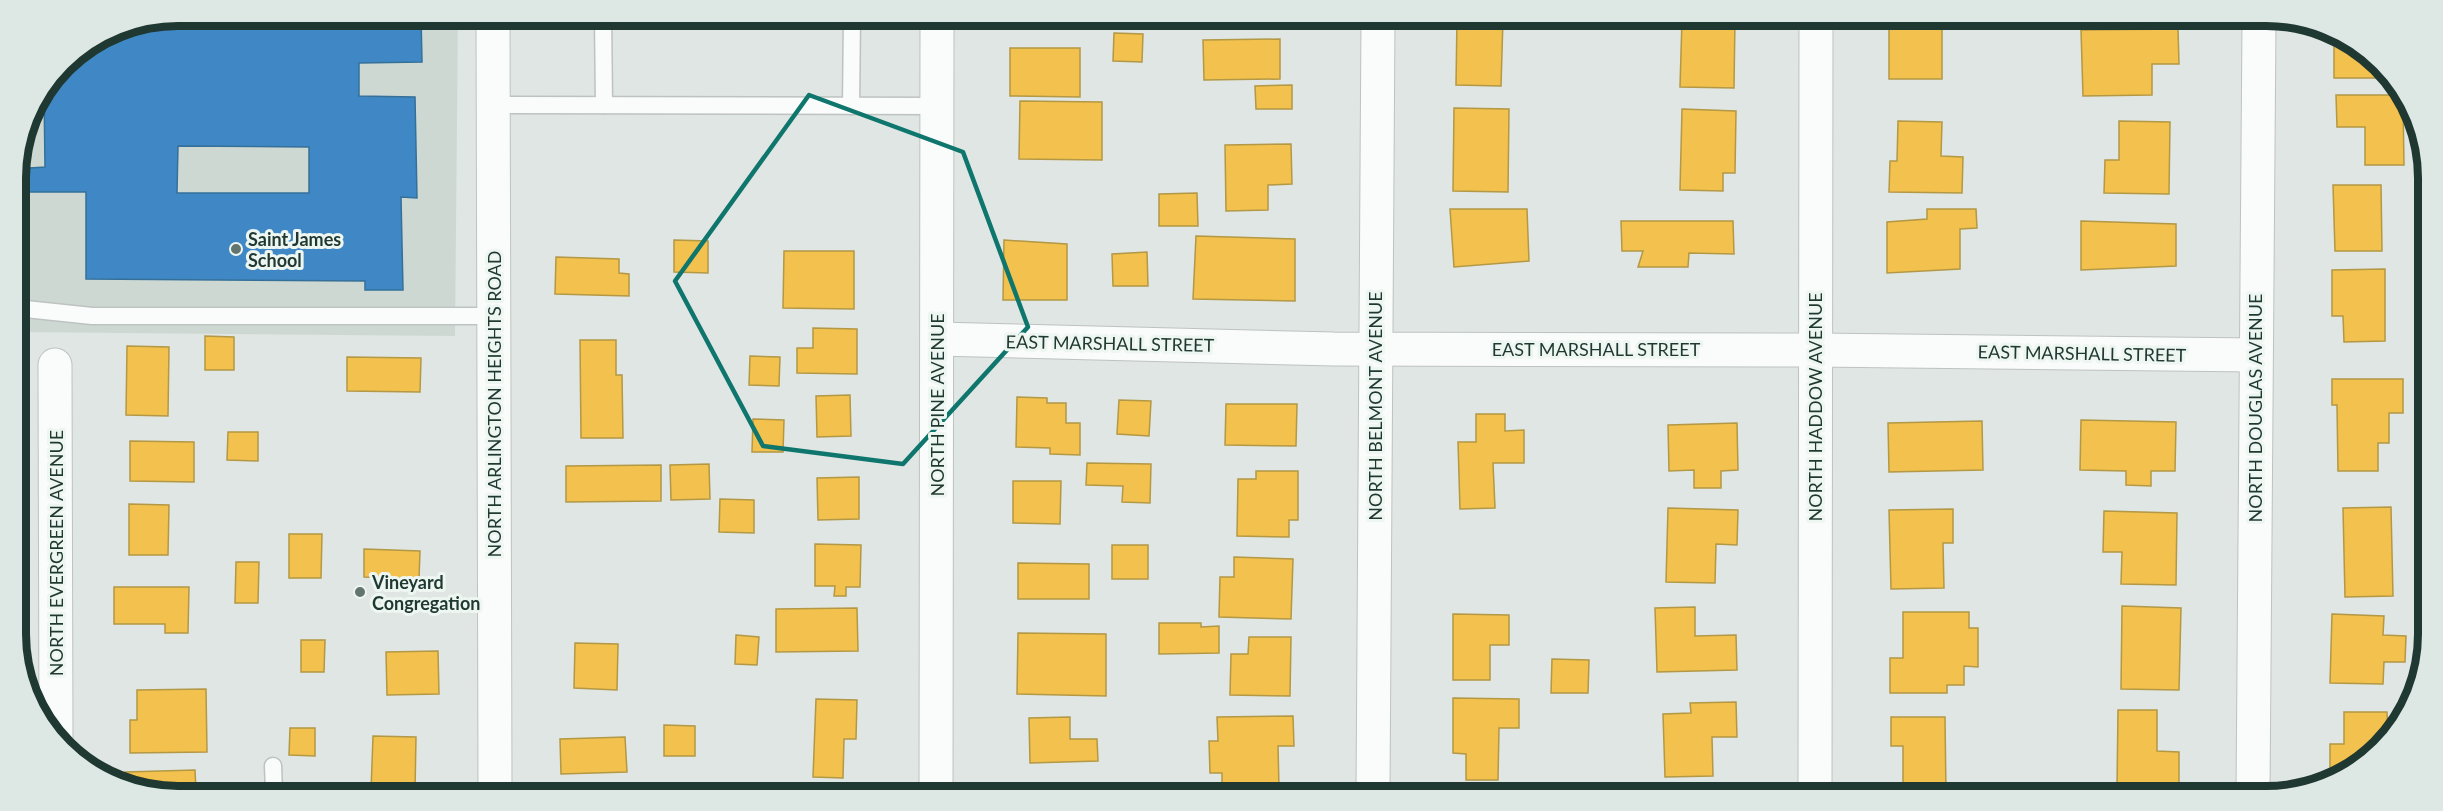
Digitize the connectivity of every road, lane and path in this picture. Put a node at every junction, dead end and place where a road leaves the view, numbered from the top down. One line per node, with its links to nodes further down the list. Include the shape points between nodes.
1 (1378, 25): 15 (street, NORTH BELMONT AVENUE)
2 (1816, 25): 16 (street, NORTH HADDOW AVENUE)
3 (2259, 25): 17 (street, NORTH DOUGLAS AVENUE)
4 (494, 26): 8 (street, NORTH ARLINGTON HEIGHTS ROAD)
5 (603, 26): 9 (lane)
6 (852, 26): 10 (lane)
7 (937, 26): 11 (street, NORTH PINE AVENUE)
8 (494, 105): 9 (lane); 13 (street, NORTH ARLINGTON HEIGHTS ROAD)
9 (604, 105): 10 (lane)
10 (851, 106): 11 (lane)
11 (937, 106): 14 (street, NORTH PINE AVENUE)
12 (26, 310): 13 (lane, via 92,316)
13 (494, 316): 25 (street, NORTH ARLINGTON HEIGHTS ROAD)
14 (937, 339): 15 (street, EAST MARSHALL STREET); 26 (street, NORTH PINE AVENUE)
15 (1375, 349): 16 (street, EAST MARSHALL STREET); 21 (street, NORTH BELMONT AVENUE)
16 (1815, 350): 17 (street, EAST MARSHALL STREET); 22 (street, NORTH HADDOW AVENUE)
17 (2255, 355): 23 (street, NORTH DOUGLAS AVENUE)
18 (55, 365): 19 (street, NORTH EVERGREEN AVENUE)
19 (56, 725)
20 (273, 766): 24 (lane)
21 (1373, 785)
22 (1815, 785)
23 (2253, 785)
24 (274, 786)
25 (495, 786)
26 (936, 786)

